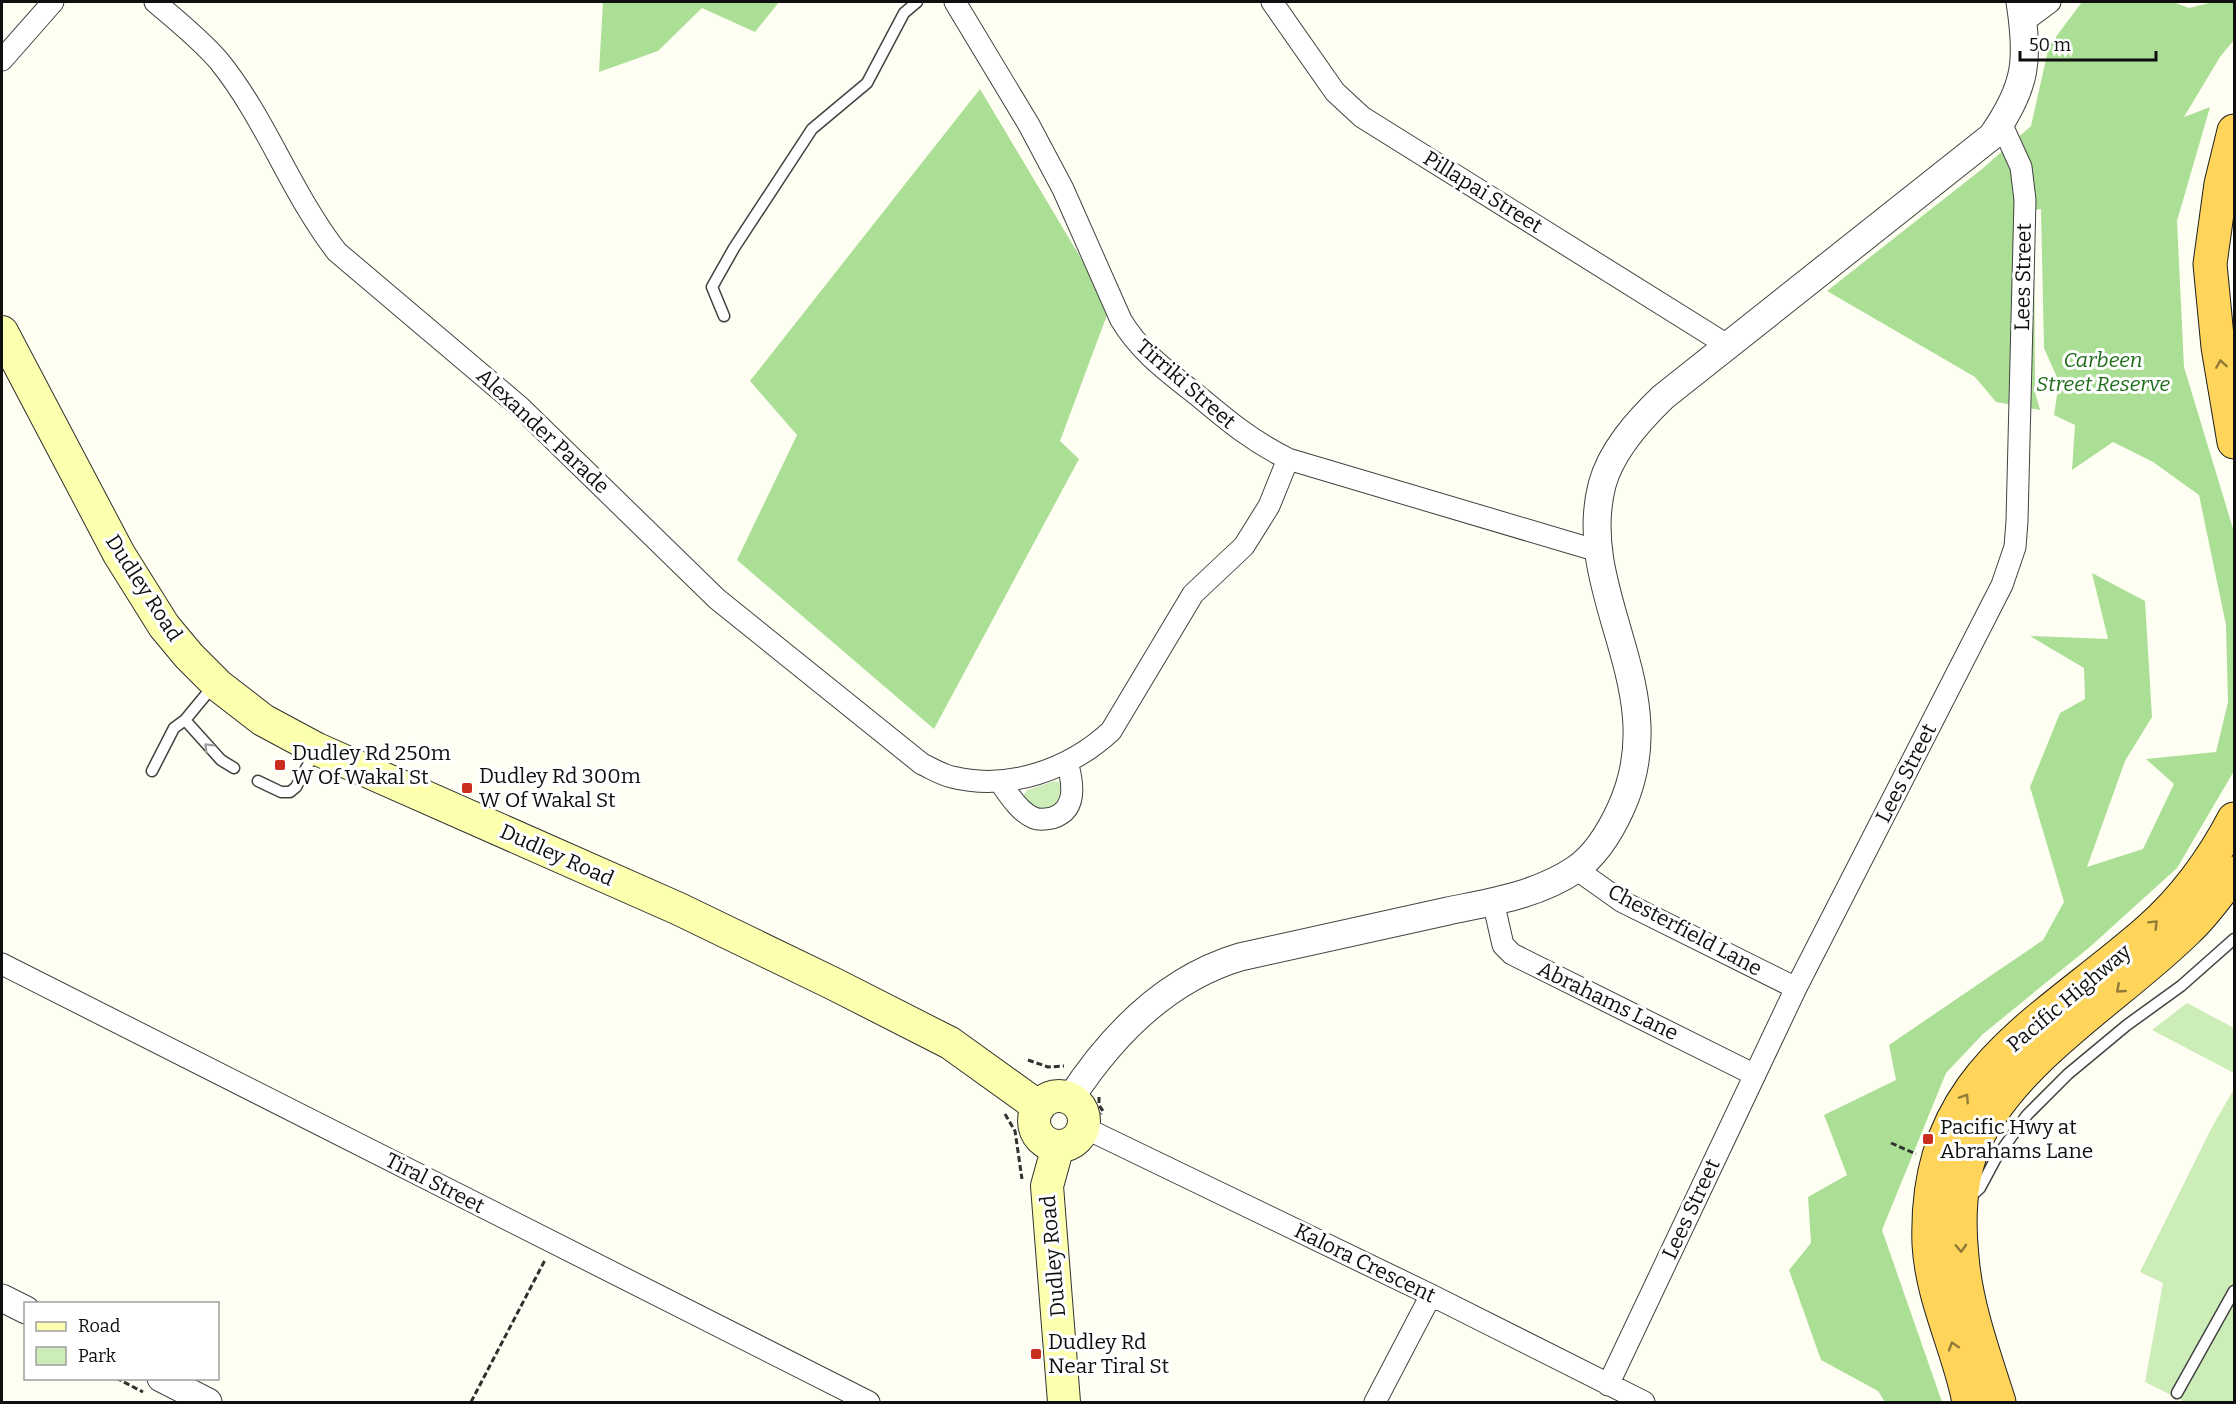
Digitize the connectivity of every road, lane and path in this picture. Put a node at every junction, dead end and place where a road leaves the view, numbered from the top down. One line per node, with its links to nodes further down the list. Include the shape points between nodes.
1 (53, 2): 8 (street)
2 (154, 2): 24 (street, Alexander Parade, via 218,61 337,252 528,414 717,599 860,715 922,764 950,777)
3 (917, 2): 11 (lane, via 904,14 867,83 812,129 734,248 712,287)
4 (955, 2): 15 (street, Tirriki Street, via 1063,189 1132,338 1151,358 1255,442)
5 (1272, 2): 13 (street, Pillapai Street, via 1335,92 1362,117)
6 (2050, 2): 7 (street)
7 (2022, 12): 9 (street, via 2027,43 2025,63 2013,104)
8 (2, 60)
9 (2001, 123): 13 (street, via 1979,148); 31 (street, Lees Street, via 2021,167 2025,200 2018,521 2014,547 2002,585)
10 (2235, 131): 14 (highway, one-way to 10, via 2218,347 2210,264 2221,184)
11 (724, 316)
12 (2, 332): 17 (main road, Dudley Road, via 119,554 164,626)
13 (1727, 345): 16 (street, via 1647,412 1621,446 1602,484)
14 (2235, 442)
15 (1288, 459): 16 (street, Tirriki Street); 20 (street, Alexander Parade, via 1269,507 1244,546 1188,602 1111,731 1093,748)
16 (1598, 551): 26 (street, via 1632,680 1638,738 1633,774 1612,827)
17 (216, 683): 18 (lane); 19 (main road, Dudley Road, via 263,720)
18 (185, 720): 21 (lane, one-way to 18, via 221,760); 22 (lane, via 174,728)
19 (317, 749): 23 (lane, via 291,792 281,792); 37 (main road, Dudley Road, via 679,909 834,984 950,1043)
20 (1067, 762): 24 (street, Alexander Parade); 24 (street, via 1073,790 1067,807 1054,817 1035,819)
21 (234, 768)
22 (152, 771)
23 (258, 781)
24 (999, 781)
25 (2235, 819): 58 (highway, Pacific Highway, one-way to 25, via 1936,1291 1929,1246 1930,1195 1942,1142 1974,1084 2026,1029 2151,928 2201,874)
26 (1576, 869): 28 (street, via 1519,896); 31 (street, Chesterfield Lane, via 1621,901)
27 (2235, 873): 42 (highway, Pacific Highway, one-way to 42, via 2189,928 2008,1090 1975,1142 1967,1165)
28 (1493, 901): 34 (street, Abrahams Lane, via 1503,945 1512,954); 36 (street, via 1240,957 1202,971 1125,1027 1099,1056)
29 (2235, 939): 42 (lane, via 2068,1074 2026,1115 1980,1188)
30 (2, 964): 43 (street, Tiral Street)
31 (1796, 988): 34 (street, Lees Street)
32 (1028, 1060): 33 (path, via 1056,1068)
33 (1066, 1064)
34 (1755, 1075): 49 (street, Lees Street)
35 (1102, 1090): 38 (path, via 1099,1105 1103,1111)
36 (1070, 1099): 37 (main road, via 1052,1098); 38 (main road)
37 (1039, 1107): 40 (main road, via 1035,1129 1042,1139)
38 (1092, 1121): 40 (main road, via 1073,1142); 45 (street, Kalora Crescent)
39 (1891, 1143): 41 (path)
40 (1058, 1146): 55 (main road, Dudley Road, via 1047,1186)
41 (1916, 1154)
42 (1962, 1206): 59 (highway, Pacific Highway, one-way to 59, via 1965,1285)
43 (554, 1243): 53 (path); 54 (street, Tiral Street)
44 (2235, 1291): 51 (lane)
45 (1431, 1295): 49 (street, Kalora Crescent); 56 (street)
46 (2, 1298): 47 (street)
47 (24, 1310)
48 (124, 1380): 50 (path)
49 (1608, 1384): 57 (street, Kalora Crescent)
50 (154, 1387): 52 (street)
51 (2177, 1393)
52 (208, 1402)
53 (471, 1402)
54 (869, 1402)
55 (1064, 1402)
56 (1375, 1402)
57 (1644, 1402)
58 (1969, 1402)
59 (1999, 1402)

